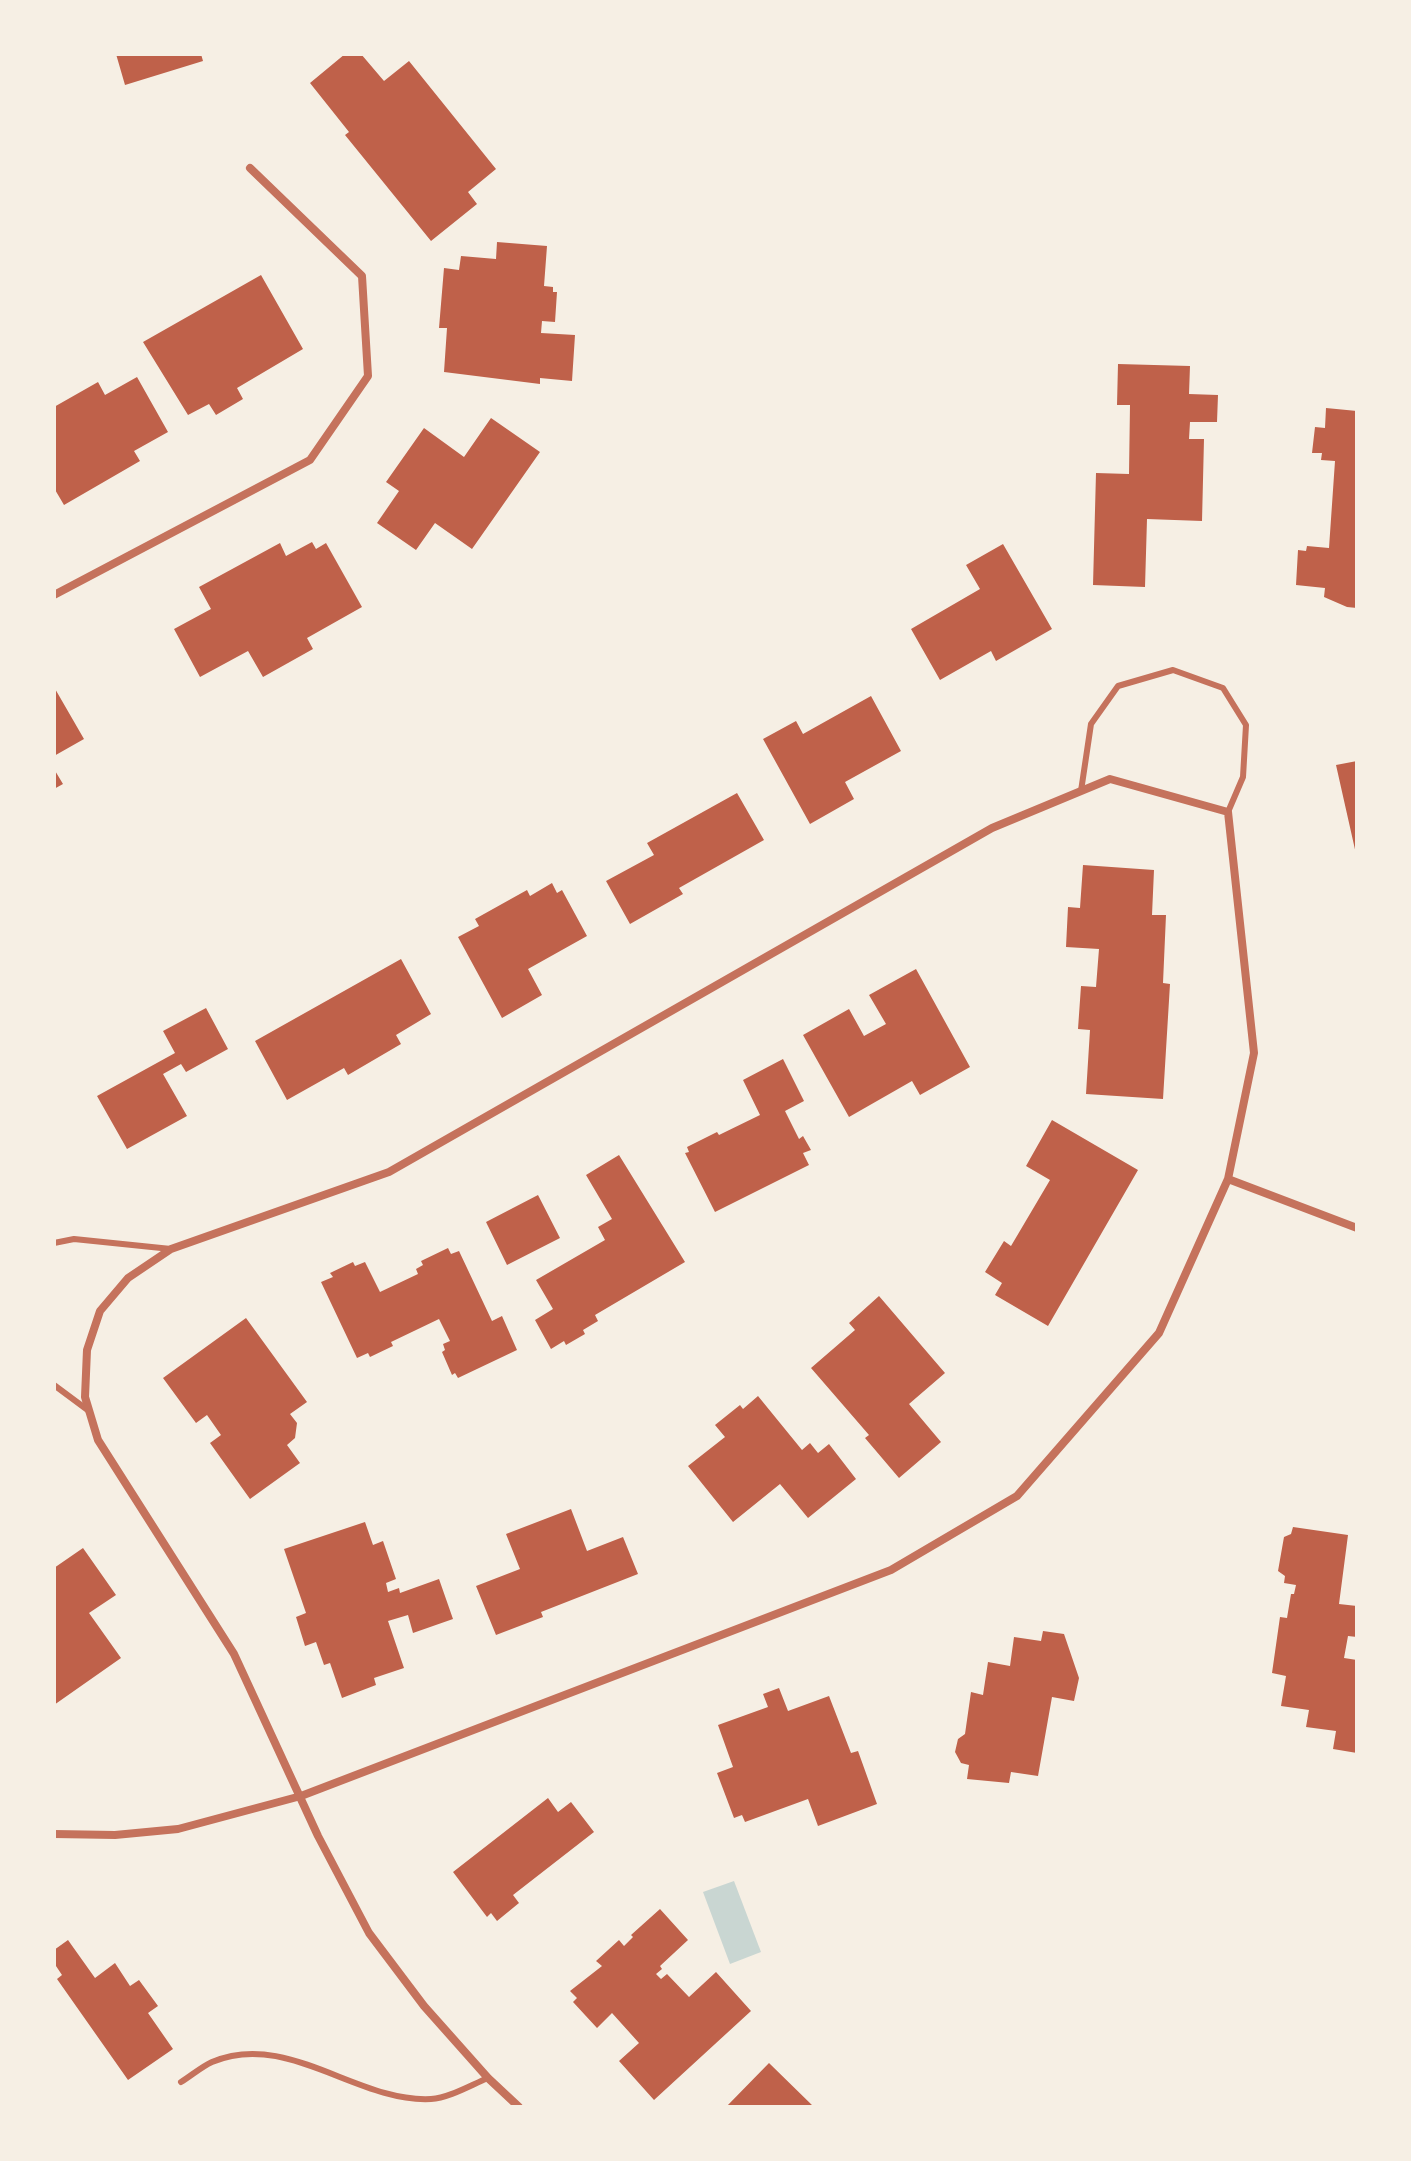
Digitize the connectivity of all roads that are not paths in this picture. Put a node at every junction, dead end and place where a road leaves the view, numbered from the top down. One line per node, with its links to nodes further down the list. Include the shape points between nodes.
1 (250, 168): 2 (street, via 362,276 368,376 310,460)
2 (54, 595)
3 (1081, 791): 4 (street, via 1110,779); 4 (lane, via 1091,724 1118,686 1173,670 1223,688 1246,725 1243,777); 8 (street, via 992,828 389,1172)
4 (1228, 812): 5 (street, via 1254,1053)
5 (1228, 1179): 6 (street); 11 (street, via 1159,1333 1017,1496 891,1570)
6 (1357, 1228)
7 (54, 1243): 8 (lane, via 74,1239)
8 (171, 1249): 10 (street, via 128,1278 100,1311 87,1350)
9 (54, 1385): 10 (lane)
10 (89, 1411): 11 (street, via 98,1440 234,1654)
11 (301, 1796): 12 (street, via 178,1829); 13 (street, via 369,1933)
12 (54, 1834)
13 (488, 2078): 14 (lane, via 434,2099 396,2098 303,2062 251,2054 212,2062); 15 (street)
14 (181, 2082)
15 (519, 2107)

